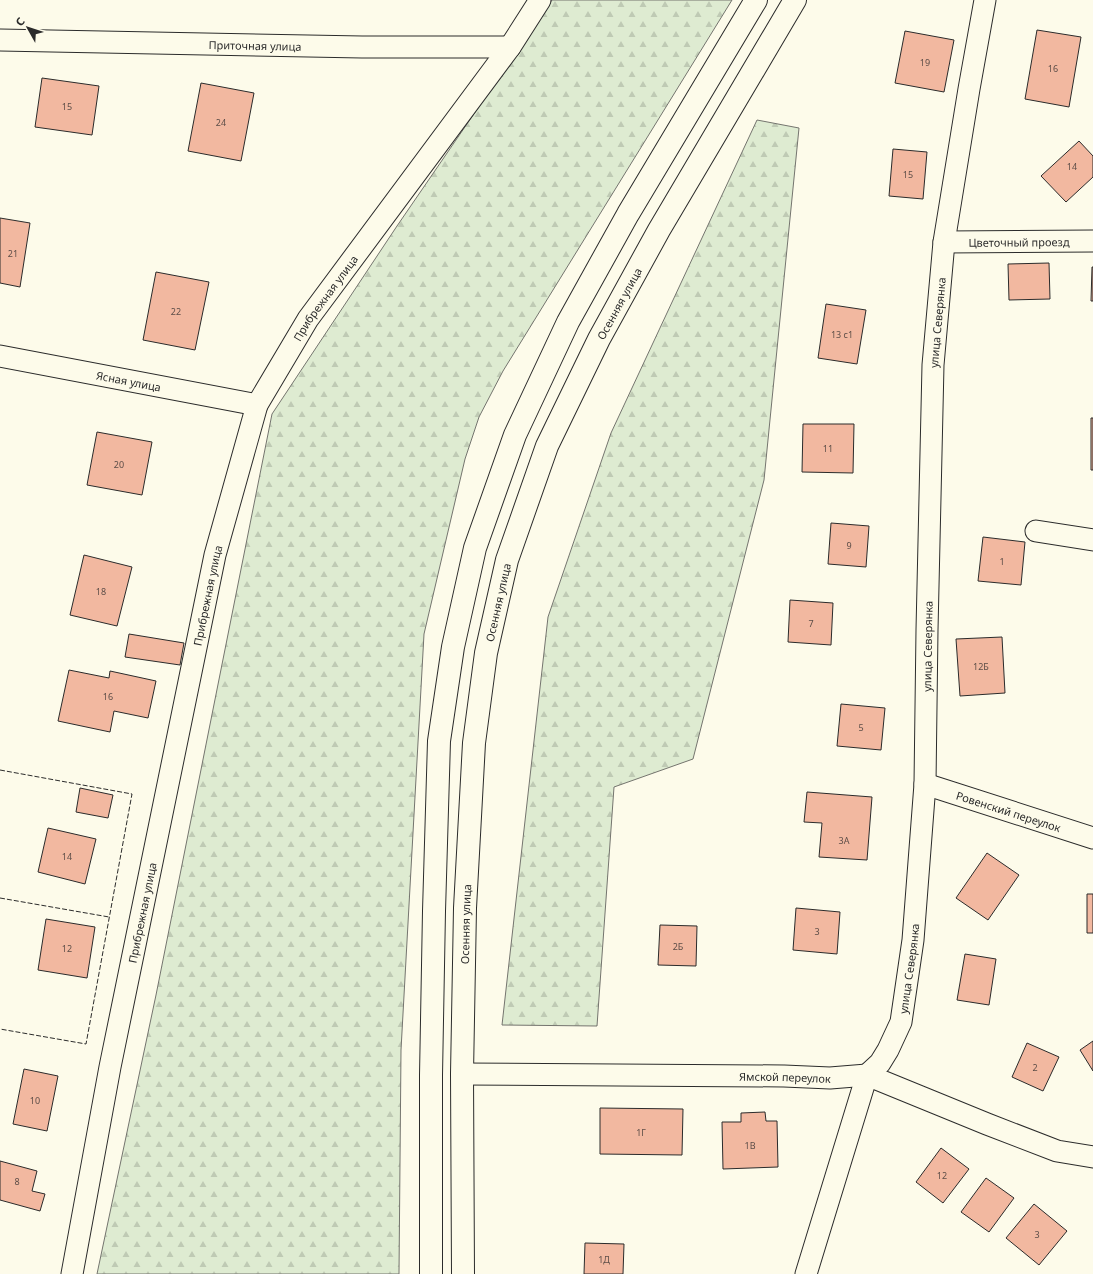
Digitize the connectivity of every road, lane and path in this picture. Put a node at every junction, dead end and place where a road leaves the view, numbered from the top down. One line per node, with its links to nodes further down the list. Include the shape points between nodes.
1 (540, 0): 6 (street, Прибрежная улица)
2 (756, 0): 19 (main road, via 628,214 568,322 515,435 475,548 452,647 439,741 433,926)
3 (795, 0): 15 (main road, Осенняя улица, via 663,224 599,339 547,446 507,560 486,653 474,743 465,908)
4 (985, 0): 8 (street, улица Северянка)
5 (0, 40): 6 (street, Приточная улица, via 362,47)
6 (510, 47): 10 (street, Прибрежная улица, via 308,319)
7 (1093, 241): 8 (street, Цветочный проезд)
8 (944, 242): 13 (street, улица Северянка, via 933,365)
9 (0, 356): 10 (street, Ясная улица)
10 (257, 405): 18 (street, Прибрежная улица, via 215,555 112,1060)
11 (1036, 531): 12 (street)
12 (1093, 540)
13 (925, 784): 14 (street, Ровенский переулок); 16 (street, улица Северянка, via 913,940 901,1022 884,1057)
14 (1093, 838)
15 (462, 1074): 16 (street, Ямской переулок, via 830,1078); 20 (main road, Осенняя улица)
16 (867, 1075): 17 (street, Ямской переулок, via 1057,1151); 21 (street, улица Северянка)
17 (1093, 1157)
18 (72, 1274)
19 (431, 1274)
20 (463, 1274)
21 (806, 1274)

